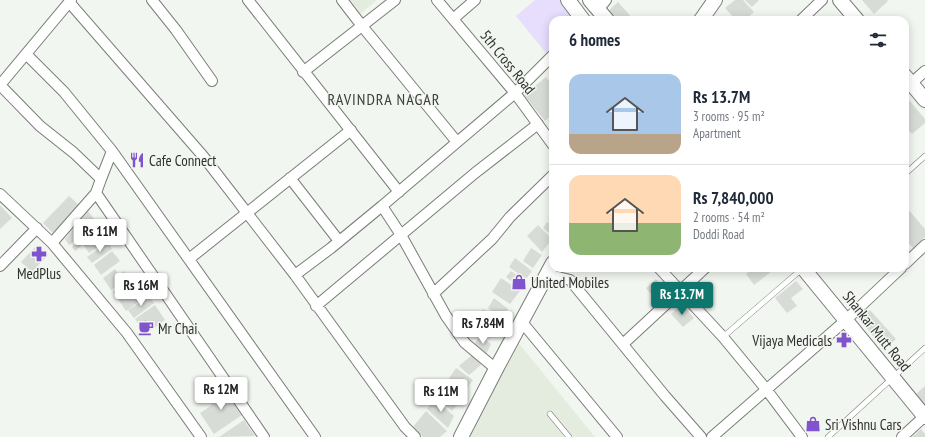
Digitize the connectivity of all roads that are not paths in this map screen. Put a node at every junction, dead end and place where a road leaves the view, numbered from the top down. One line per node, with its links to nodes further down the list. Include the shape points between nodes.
1 (152, 0): 22 (street)
2 (248, 0): 21 (street)
3 (342, 0): 17 (street)
4 (395, 0): 17 (street)
5 (437, 0): 16 (street, 5th Cross Road)
6 (475, 0): 16 (street)
7 (568, 0): 12 (street)
8 (715, 0): 13 (street)
9 (822, 0): 14 (street)
10 (840, 0): 15 (street)
11 (70, 1): 18 (street); 41 (street, via 202,156)
12 (580, 16)
13 (704, 16)
14 (806, 16)
15 (854, 16)
16 (453, 19): 25 (street, 5th Cross Road)
17 (362, 26): 21 (street); 30 (street)
18 (26, 54): 31 (street, via 64,92); 36 (street, via 0,85 40,126 74,153)
19 (549, 59): 25 (street)
20 (925, 71): 23 (street)
21 (304, 72): 28 (street)
22 (212, 81)
23 (909, 82)
24 (909, 85): 26 (street)
25 (515, 93): 27 (street, 5th Cross Road); 30 (street)
26 (925, 100)
27 (538, 124): 29 (street, 5th Cross Road); 43 (street)
28 (351, 130): 34 (street); 37 (street)
29 (549, 139)
30 (457, 142): 37 (street)
31 (112, 151): 36 (street); 47 (street)
32 (925, 156): 33 (lane)
33 (909, 170)
34 (290, 178): 41 (street); 44 (street)
35 (549, 179): 59 (street, via 510,217 492,239)
36 (101, 180): 38 (street)
37 (399, 192): 40 (street)
38 (96, 193): 45 (street); 72 (street)
39 (0, 194): 42 (street)
40 (382, 206): 43 (street); 44 (street)
41 (246, 212): 47 (street); 56 (street)
42 (37, 228): 45 (street); 49 (street)
43 (401, 235): 59 (street); 60 (street)
44 (339, 241): 56 (street)
45 (52, 243): 71 (street, via 127,333)
46 (925, 245): 48 (street)
47 (189, 259): 73 (street)
48 (909, 260)
49 (0, 266)
50 (549, 272): 57 (street)
51 (663, 272): 58 (street)
52 (701, 272): 58 (street)
53 (798, 272): 63 (lane)
54 (806, 272): 61 (street, Shankar Mutt Road)
55 (897, 272): 61 (street)
56 (295, 275): 60 (street)
57 (545, 280): 62 (street); 64 (street, via 558,277 570,280)
58 (680, 291): 63 (street); 64 (street)
59 (433, 294): 66 (street, via 465,343)
60 (316, 306): 74 (street)
61 (846, 320): 67 (street, Shankar Mutt Road); 68 (street)
62 (521, 321): 66 (street); 77 (street)
63 (723, 337): 68 (street)
64 (623, 344): 78 (street)
65 (925, 348): 67 (lane)
66 (496, 369): 75 (street)
67 (894, 378): 70 (street, Shankar Mutt Road); 81 (lane)
68 (766, 389): 79 (street); 80 (street)
69 (550, 414): 76 (lane)
70 (925, 416): 82 (street)
71 (201, 437)
72 (264, 437)
73 (315, 437)
74 (415, 437)
75 (461, 437)
76 (569, 437)
77 (617, 437)
78 (701, 437)
79 (712, 437)
80 (802, 437)
81 (828, 437)
82 (902, 437)

